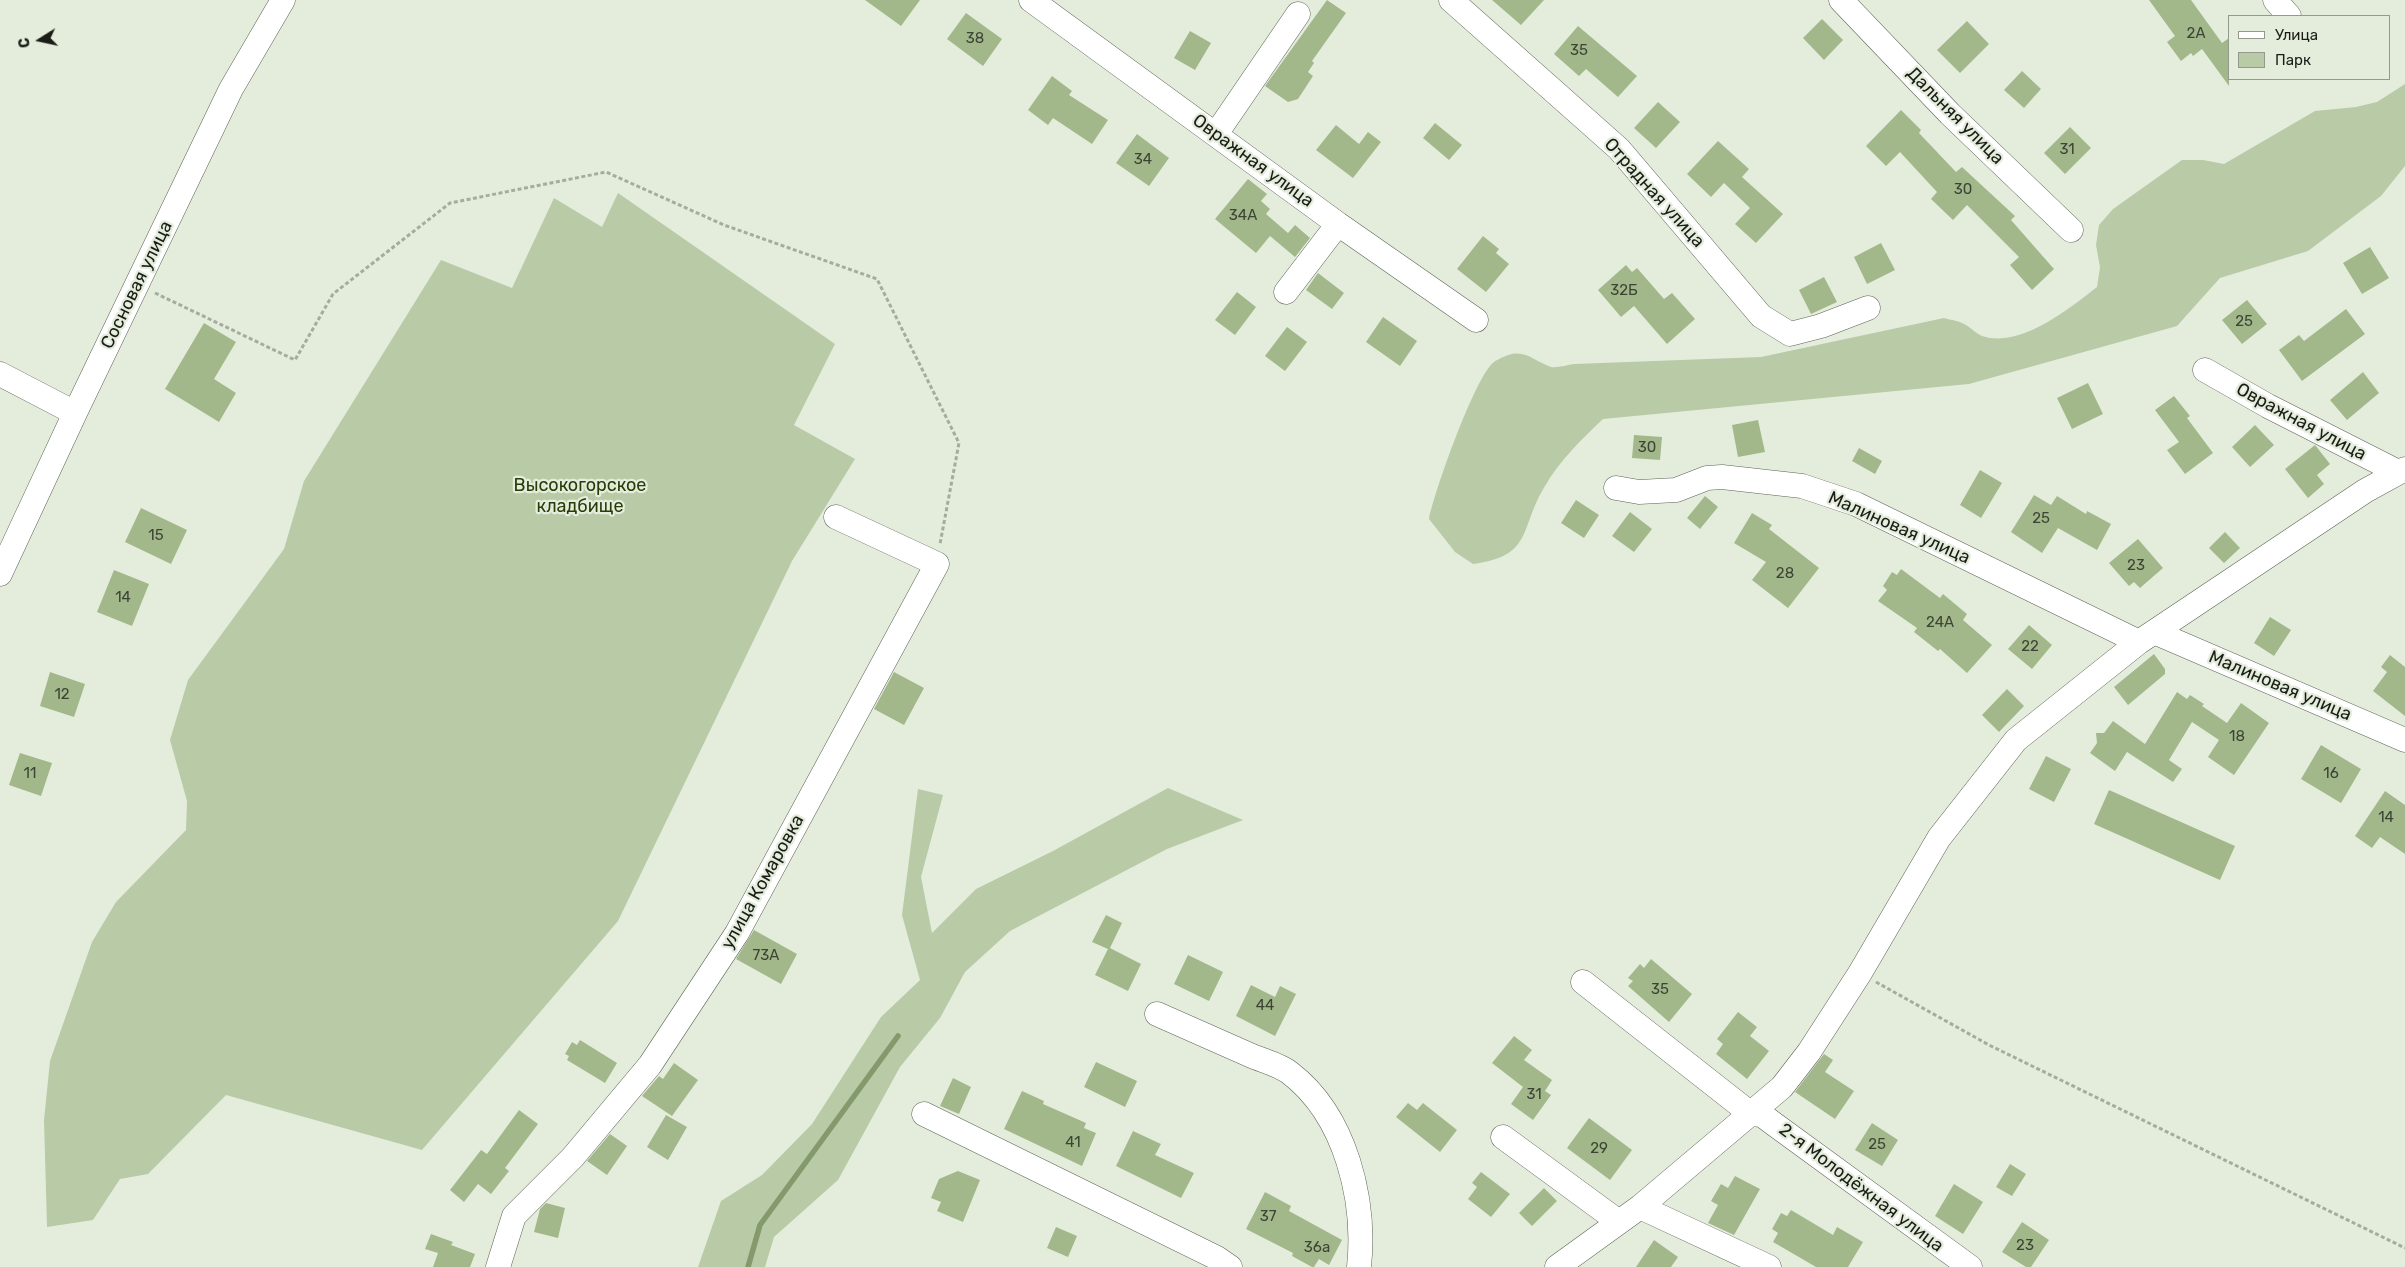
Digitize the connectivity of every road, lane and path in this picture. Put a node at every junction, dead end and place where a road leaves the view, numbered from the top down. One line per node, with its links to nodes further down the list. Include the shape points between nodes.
1 (283, 0): 11 (street, Сосновая улица, via 232,89)
2 (1031, 0): 8 (street, Овражная улица)
3 (1451, 0): 13 (street, Отрадная улица, via 1619,149 1761,316 1790,334)
4 (1841, 0): 10 (street, Дальняя улица, via 1950,114)
5 (2275, 0): 7 (street)
6 (1298, 14): 8 (street)
7 (2288, 15)
8 (1216, 134): 9 (street, Овражная улица)
9 (1338, 224): 12 (street); 14 (street, Овражная улица)
10 (2071, 230)
11 (137, 284): 17 (street, Сосновая улица); 21 (path, via 295,360 333,294 450,203 606,172 724,225 877,279 958,443)
12 (1286, 292)
13 (1868, 308)
14 (1476, 320)
15 (2205, 370): 18 (street, Овражная улица, via 2268,406)
16 (0, 374): 17 (street)
17 (75, 413): 22 (street, Сосновая улица)
18 (2402, 471): 23 (street, via 2365,491)
19 (1616, 488): 23 (street, Малиновая улица, via 1638,492 1676,490 1722,476 1802,486 1856,504)
20 (836, 517): 21 (street)
21 (936, 564): 34 (street, улица Комаровка, via 737,933 650,1065 573,1157 514,1216)
22 (0, 574)
23 (2146, 637): 24 (street, Малиновая улица); 25 (street, via 2016,740 1939,838)
24 (2405, 740)
25 (1860, 973): 29 (street, via 1804,1059 1782,1087); 33 (path, via 1989,1044)
26 (1583, 982): 29 (street, 2-я Молодёжная улица)
27 (1157, 1014): 36 (street, via 1290,1072 1310,1093 1331,1120 1350,1165 1359,1212)
28 (924, 1114): 35 (street)
29 (1751, 1114): 31 (street); 39 (street, 2-я Молодёжная улица, via 1762,1115)
30 (1503, 1137): 32 (street)
31 (1640, 1207): 32 (street); 38 (street)
32 (1619, 1222): 37 (street)
33 (2405, 1248)
34 (498, 1267)
35 (1230, 1267)
36 (1359, 1267)
37 (1557, 1267)
38 (1769, 1267)
39 (1970, 1267)

